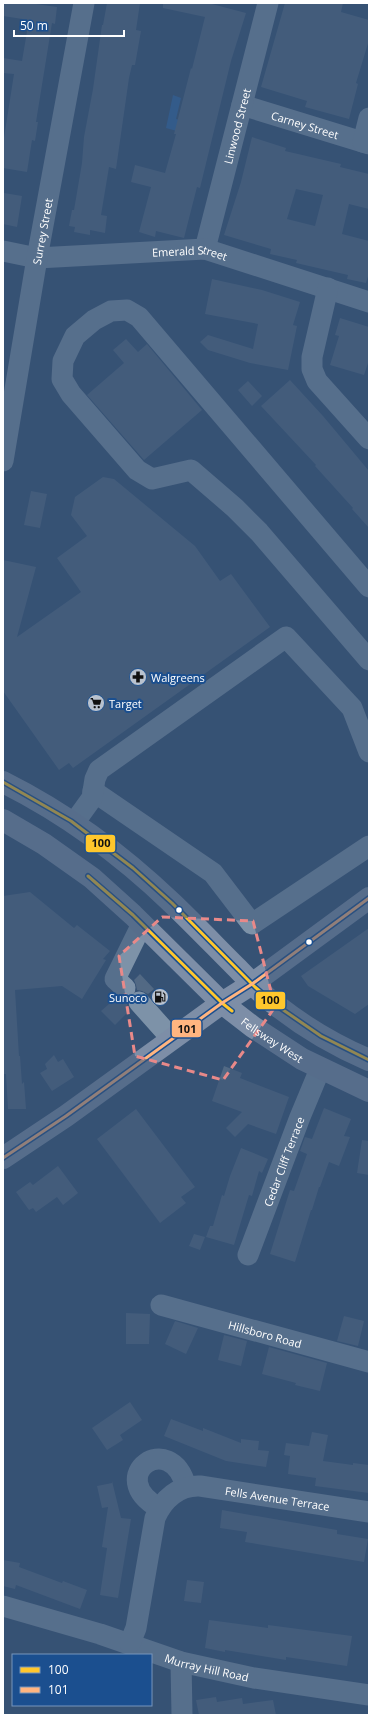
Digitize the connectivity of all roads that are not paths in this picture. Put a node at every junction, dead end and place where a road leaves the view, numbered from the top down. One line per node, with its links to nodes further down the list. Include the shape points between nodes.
1 (84, 3): 8 (street, Surrey Street)
2 (268, 3): 3 (street, Linwood Street)
3 (242, 105): 5 (street, Carney Street); 6 (street, Linwood Street)
4 (369, 118): 5 (street)
5 (366, 143)
6 (205, 250): 8 (street, Emerald Street); 9 (street, Emerald Street)
7 (3, 251): 8 (street, Emerald Street)
8 (38, 258): 12 (street, Surrey Street)
9 (328, 288): 10 (street, Emerald Street); 11 (street, via 314,343 312,369 317,381)
10 (369, 302)
11 (369, 439)
12 (3, 461)
13 (369, 587): 14 (street, via 139,317 127,310 111,312 94,320 75,336 63,361 62,379 71,394 137,470 152,479 191,470 259,532)
14 (369, 660)
15 (369, 752): 17 (street, via 352,708 286,636 99,770)
16 (3, 782): 19 (main road)
17 (93, 791): 19 (street, via 92,798); 20 (street, via 213,873 252,924)
18 (3, 820): 22 (main road, Fellsway West, via 44,844 92,878)
19 (74, 823): 23 (main road, via 154,885)
20 (369, 846)
21 (369, 898): 23 (main road)
22 (142, 924): 24 (main road, Fellsway West); 25 (street, via 115,978)
23 (252, 984): 24 (main road); 26 (main road, via 310,1030)
24 (222, 1003): 25 (main road); 27 (main road, Fellsway West, via 269,1038)
25 (172, 1039): 29 (main road)
26 (369, 1060)
27 (320, 1068): 28 (main road, Fellsway West); 30 (street, Cedar Cliff Terrace)
28 (369, 1091)
29 (11, 1153)
30 (248, 1254)
31 (161, 1305): 32 (street, Hillsboro Road)
32 (369, 1362)
33 (186, 1487): 34 (street, via 177,1491); 34 (street, via 183,1476 172,1463 158,1459 146,1463 138,1472 137,1484 142,1495); 35 (street, Fells Avenue Terrace, via 206,1486)
34 (159, 1508): 37 (street, via 152,1530 136,1628)
35 (369, 1512)
36 (3, 1606): 37 (street, Murray Hill Road)
37 (130, 1643): 38 (street, Murray Hill Road)
38 (182, 1662): 39 (street, Murray Hill Road, via 254,1678); 40 (street)
39 (369, 1695)
40 (182, 1715)

